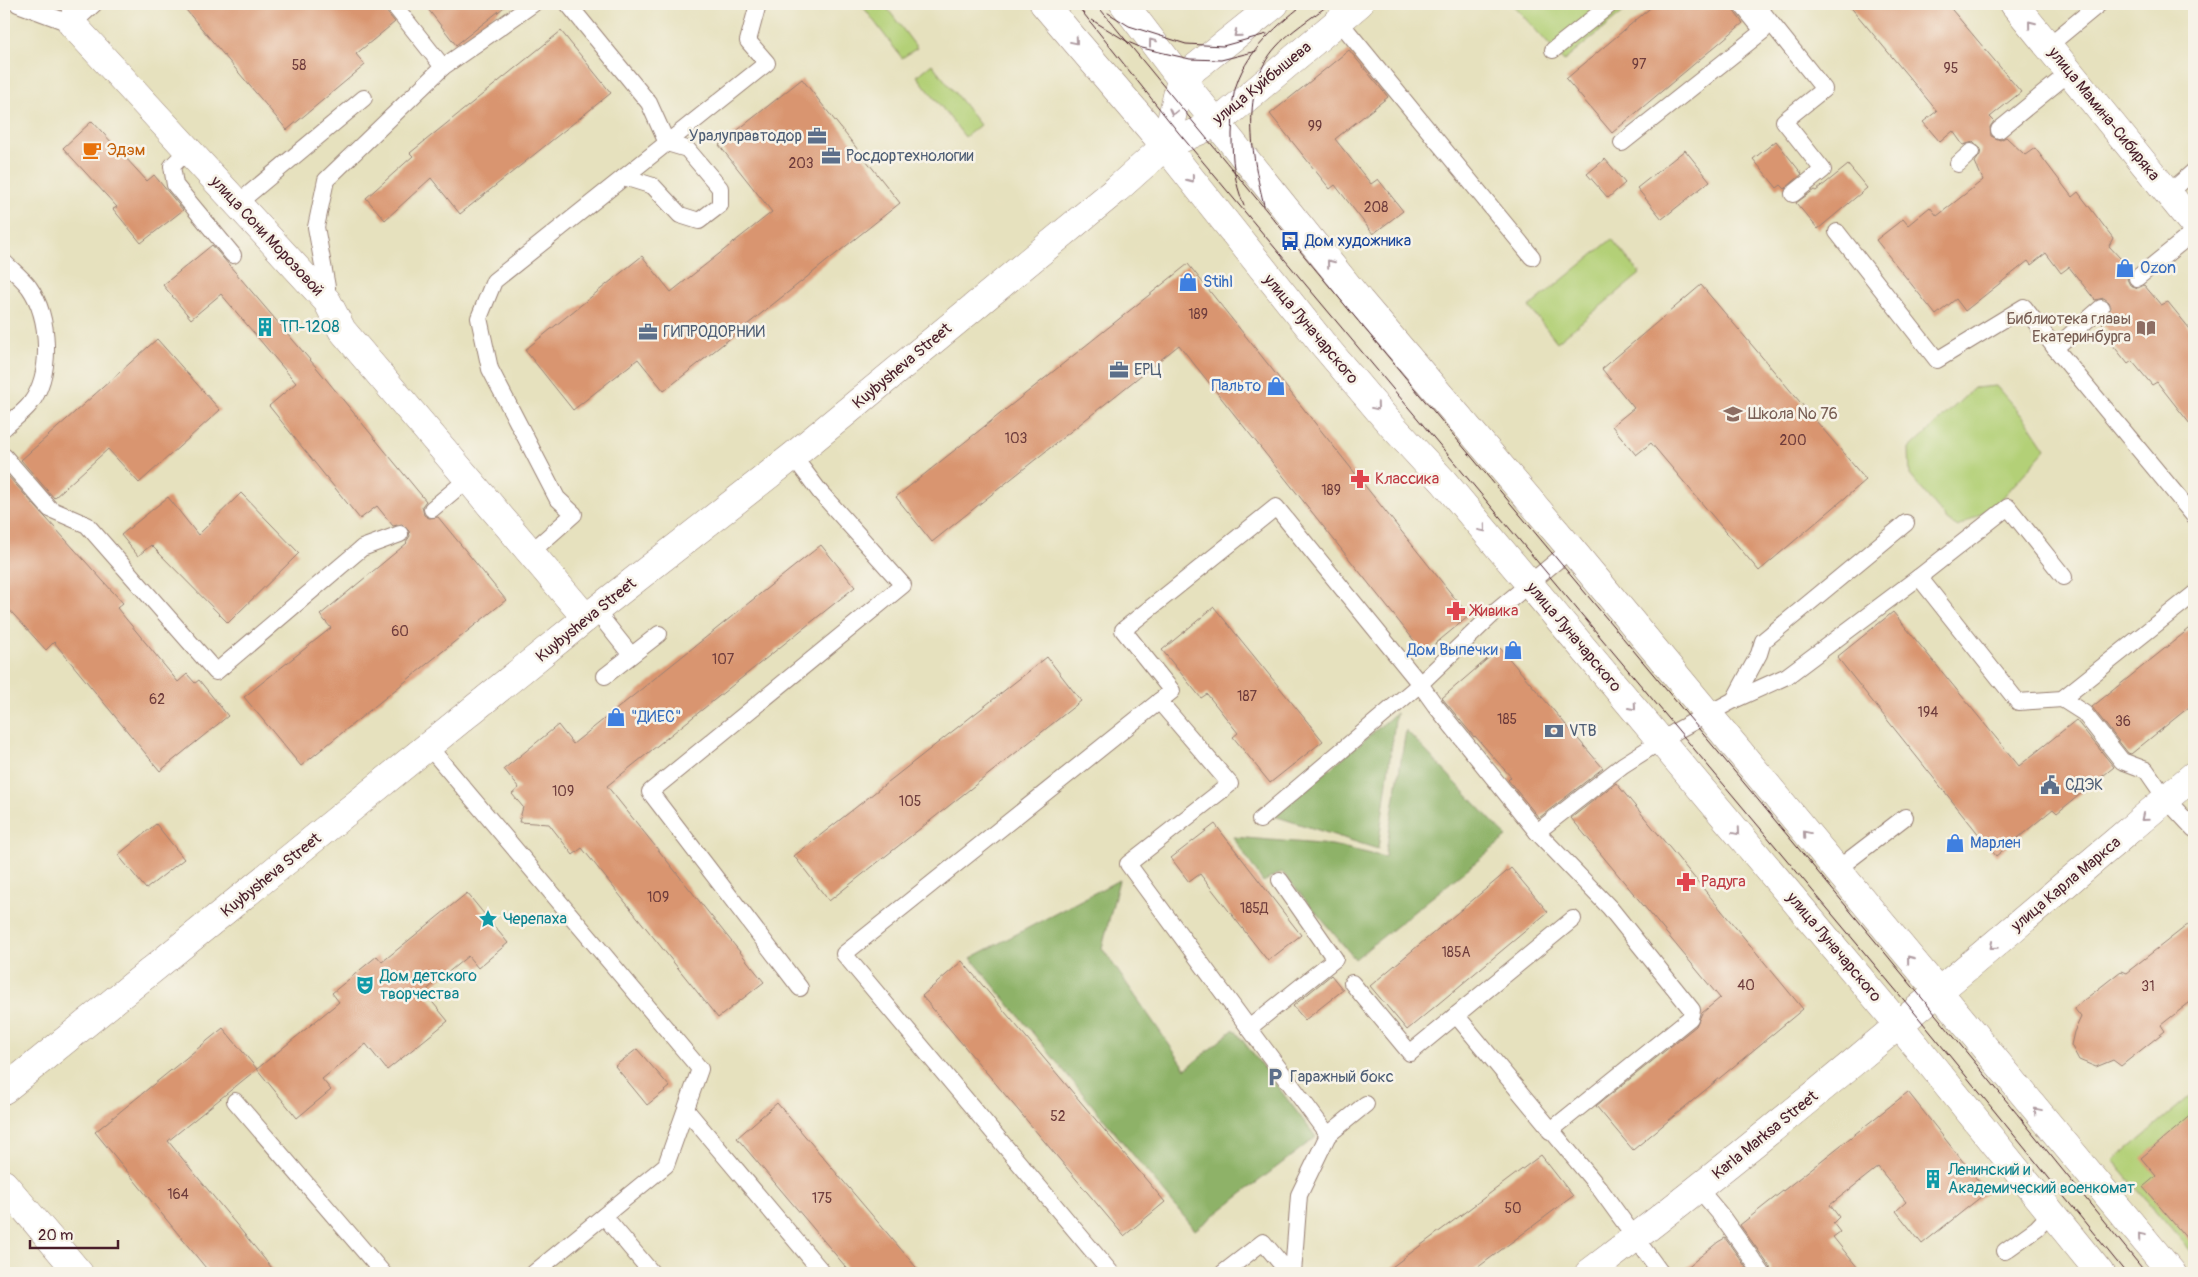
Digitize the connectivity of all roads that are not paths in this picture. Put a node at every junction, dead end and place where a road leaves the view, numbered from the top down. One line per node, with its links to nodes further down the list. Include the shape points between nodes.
1 (18, 4): 16 (lane)
2 (94, 4): 16 (lane)
3 (393, 4): 20 (lane)
4 (533, 4): 20 (lane)
5 (568, 4): 26 (lane, via 649,102)
6 (758, 4): 26 (lane, via 748,41 767,63)
7 (1044, 4): 28 (main road, улица Луначарского, one-way to 28)
8 (1124, 4): 22 (main road, one-way to 8)
9 (1275, 4): 22 (main road, one-way to 22)
10 (1360, 4): 17 (main road, улица Куйбышева)
11 (1611, 4): 19 (lane)
12 (1741, 4): 27 (lane, via 1763,31)
13 (1756, 4): 35 (lane, via 1824,88 1784,121 1823,170)
14 (2014, 4): 18 (main road, улица Мамина-Сибиряка, one-way to 14)
15 (2099, 4): 18 (lane)
16 (70, 14): 29 (main road, улица Сони Морозовой)
17 (1339, 21): 24 (main road, улица Куйбышева); 41 (lane)
18 (2048, 46): 21 (main road, улица Мамина-Сибиряка)
19 (1553, 50)
20 (443, 67): 44 (lane, via 326,180 316,227 327,287)
21 (2070, 72): 25 (lane); 34 (main road, улица Мамина-Сибиряка)
22 (1181, 79): 24 (main road); 28 (main road, one-way to 28)
23 (364, 98): 36 (lane)
24 (1217, 123): 28 (main road, улица Куйбышева); 55 (main road, one-way to 24, via 1360,301)
25 (1999, 130)
26 (667, 143): 33 (lane); 33 (lane, via 687,149 720,188 720,205 700,221 680,215 653,186)
27 (1622, 143)
28 (1165, 146): 49 (main road, Kuybysheva Street); 59 (main road, улица Луначарского, one-way to 59, via 1322,343)
29 (188, 150): 36 (main road, улица Сони Морозовой); 40 (lane, via 172,166 175,185)
30 (1970, 152): 31 (lane)
31 (1958, 164)
32 (2194, 171): 34 (lane)
33 (624, 177): 56 (lane, via 494,281 479,318 490,369 557,498 574,514)
34 (2169, 193): 37 (main road, улица Мамина-Сибиряка)
35 (1793, 194)
36 (237, 204): 44 (main road, улица Сони Морозовой)
37 (2194, 225)
38 (1837, 232): 46 (lane, via 1938,360 2024,307)
39 (2194, 232): 43 (lane)
40 (233, 254)
41 (1532, 257)
42 (4, 262): 47 (lane, via 29,287 44,320 47,351 39,387 30,404)
43 (2137, 278)
44 (326, 301): 50 (main road, улица Сони Морозовой, via 342,330)
45 (2101, 308): 46 (lane)
46 (2055, 348): 52 (lane)
47 (4, 428)
48 (4, 456): 54 (lane, via 50,509 87,525 216,672 362,548)
49 (793, 456): 61 (main road, Kuybysheva Street); 82 (lane, via 820,492 903,586 650,792)
50 (469, 478): 51 (lane); 56 (main road, улица Сони Морозовой)
51 (432, 508)
52 (2194, 516)
53 (1906, 523): 67 (lane, via 1763,641)
54 (400, 534)
55 (1571, 549): 59 (lane); 69 (main road)
56 (531, 552): 61 (main road, улица Сони Морозовой)
57 (1919, 577): 58 (lane, via 2008,507); 66 (lane, via 2018,702); 67 (lane, via 1787,676)
58 (2064, 577)
59 (1530, 584): 65 (lane, via 1493,614); 70 (main road, улица Луначарского, one-way to 70)
60 (2194, 594): 66 (lane)
61 (591, 615): 63 (lane); 71 (main road, Kuybysheva Street)
62 (659, 634): 63 (lane)
63 (631, 656): 64 (lane)
64 (605, 676)
65 (1420, 684): 68 (lane, via 1276,507 1123,630 1172,691); 75 (lane); 77 (lane)
66 (2062, 699): 73 (lane, via 2084,713 2122,761 2146,770)
67 (1734, 700): 69 (lane)
68 (1159, 701): 86 (lane, via 1230,784 1128,864); 105 (lane, via 844,954)
69 (1707, 714): 70 (lane); 78 (main road, one-way to 69)
70 (1660, 741): 77 (lane, via 1623,765); 85 (main road, улица Луначарского, one-way to 85)
71 (429, 747): 87 (main road, Kuybysheva Street); 90 (lane, via 700,1069)
72 (2194, 775): 73 (main road, улица Карла Маркса)
73 (2166, 799): 76 (lane); 83 (main road, улица Карла Маркса, one-way to 83)
74 (1905, 817): 78 (lane)
75 (1260, 820)
76 (2194, 829)
77 (1537, 832): 91 (lane, via 1610,908 1692,1012 1690,1018)
78 (1836, 870): 83 (main road, one-way to 78)
79 (1280, 880): 86 (lane, via 1335,959)
80 (1573, 919): 84 (lane)
81 (1352, 983): 84 (lane, via 1410,1053)
82 (800, 988)
83 (1937, 993): 85 (main road, Karla Marksa Street); 112 (main road, one-way to 83)
84 (1456, 1015): 91 (lane)
85 (1899, 1025): 94 (main road, Karla Marksa Street); 95 (main road, улица Луначарского)
86 (1249, 1028): 92 (lane)
87 (4, 1090)
88 (236, 1101): 101 (lane)
89 (1366, 1104): 92 (lane)
90 (687, 1111): 96 (lane, via 666,1165); 104 (lane)
91 (1550, 1131): 97 (lane, via 1600,1189)
92 (1328, 1135): 108 (lane, via 1300,1195)
93 (4, 1184): 100 (main road)
94 (1699, 1189): 97 (main road, Karla Marksa Street); 110 (lane)
95 (2051, 1213): 98 (lane, via 2037,1228); 111 (main road, улица Луначарского)
96 (604, 1216): 102 (lane); 103 (lane)
97 (1636, 1238): 99 (main road, Karla Marksa Street); 109 (lane)
98 (2004, 1251)
99 (1594, 1272)
100 (79, 1273)
101 (384, 1273)
102 (534, 1273)
103 (652, 1273)
104 (823, 1273)
105 (1111, 1273)
106 (1223, 1273): 107 (lane, via 1263,1242)
107 (1289, 1273)
108 (1293, 1273)
109 (1661, 1273)
110 (1762, 1273)
111 (2100, 1273)
112 (2172, 1273)

